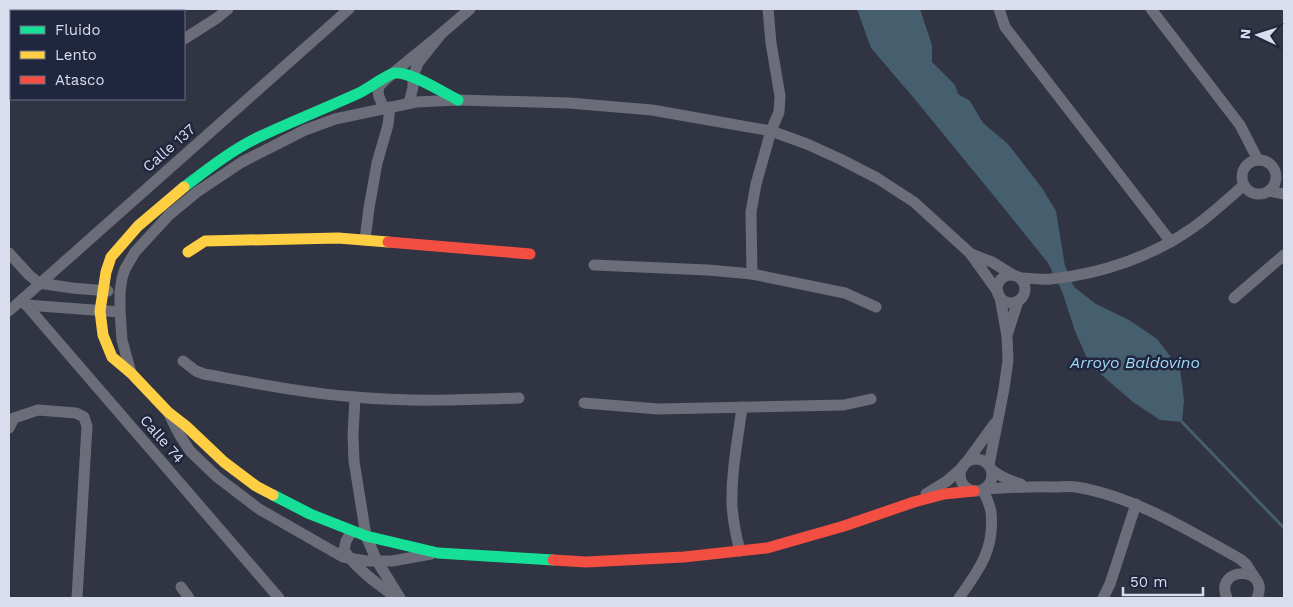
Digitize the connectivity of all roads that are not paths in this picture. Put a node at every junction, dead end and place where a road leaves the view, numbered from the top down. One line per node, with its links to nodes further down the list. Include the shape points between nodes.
1 (228, 9): 8 (street)
2 (349, 9): 32 (street, Calle 137)
3 (470, 9): 7 (street)
4 (768, 9): 14 (street, via 780,96 779,112)
5 (999, 9): 22 (street, via 1006,27)
6 (1151, 9): 15 (street, via 1240,125)
7 (442, 33): 9 (street); 10 (street, via 418,63)
8 (185, 38)
9 (393, 73): 10 (street); 13 (street, via 378,92); 33 (street, via 331,106 259,137 178,191 138,226 111,257)
10 (413, 77): 11 (street); 12 (street)
11 (458, 100): 12 (street); 14 (street, via 568,103 652,110)
12 (408, 103): 13 (street)
13 (387, 107): 21 (street, via 388,126 377,164); 34 (street, via 305,130 242,162 197,192 169,215 135,252 125,269)
14 (772, 131): 25 (street, via 877,178 914,202); 29 (street, via 751,212)
15 (1258, 160): 16 (street, via 1264,160); 18 (street, via 1244,169)
16 (1273, 167): 17 (street); 19 (street, via 1275,183)
17 (1284, 172)
18 (1244, 185): 19 (street, via 1258,194); 22 (street)
19 (1268, 191): 20 (street)
20 (1284, 194)
21 (365, 240): 23 (street, via 206,241); 26 (street)
22 (1171, 242): 31 (street, via 1108,269)
23 (188, 252)
24 (9, 253): 32 (street)
25 (970, 253): 30 (street); 35 (street)
26 (530, 254)
27 (1284, 255): 36 (street)
28 (594, 265): 29 (street)
29 (752, 274): 39 (street, via 845,293)
30 (1016, 276): 31 (street); 35 (street, via 1002,278); 37 (street, via 1026,289)
31 (1049, 279): 37 (street)
32 (39, 283): 33 (street); 38 (street, Calle 137)
33 (102, 291): 34 (street); 41 (street)
34 (120, 292): 42 (street)
35 (999, 295): 37 (street, via 1011,304); 43 (street)
36 (1234, 298)
37 (1021, 299): 43 (street)
38 (24, 302): 40 (street, Calle 137); 41 (street); 73 (street, Calle 74)
39 (876, 306)
40 (9, 310)
41 (100, 311): 42 (street); 45 (street, via 112,357)
42 (120, 312): 45 (street, via 122,340)
43 (1007, 336): 52 (street, via 1008,360)
44 (183, 361): 46 (street, via 204,374)
45 (131, 373): 51 (street)
46 (354, 397): 47 (street, via 430,401); 61 (street, via 354,460)
47 (519, 398)
48 (871, 399): 50 (street, via 844,404)
49 (584, 403): 50 (street, via 658,409)
50 (742, 407): 63 (street, via 732,504)
51 (168, 412): 60 (street, via 256,486); 65 (street, via 190,451 217,477 259,509 343,558)
52 (997, 419): 54 (street); 55 (street)
53 (11, 423): 71 (street, via 38,410 76,413 84,417 87,426)
54 (964, 465): 55 (street, via 970,460 981,459); 57 (street, via 960,477 962,482 965,486); 58 (street, via 948,481)
55 (990, 468): 56 (street, via 1012,482); 57 (street, via 992,481)
56 (1033, 486): 57 (street); 59 (street, via 1097,491)
57 (981, 490): 58 (street, via 944,494); 75 (street, via 991,510 991,541 978,571)
58 (914, 502): 63 (street, via 786,543)
59 (1136, 504): 62 (street); 76 (street)
60 (352, 531): 61 (street); 65 (street, via 344,550)
61 (366, 536): 64 (street); 66 (street)
62 (1223, 550): 67 (street, via 1246,564); 68 (street, via 1231,561)
63 (740, 551): 64 (street, via 586,562)
64 (438, 553): 66 (street)
65 (349, 558): 66 (street); 74 (street)
66 (377, 561): 74 (street)
67 (1254, 578): 68 (street, via 1239,573); 77 (street, via 1259,588)
68 (1229, 579): 70 (street)
69 (181, 587): 72 (street)
70 (1226, 597)
71 (77, 598)
72 (189, 598)
73 (279, 598)
74 (398, 598)
75 (958, 598)
76 (1103, 598)
77 (1257, 598)

